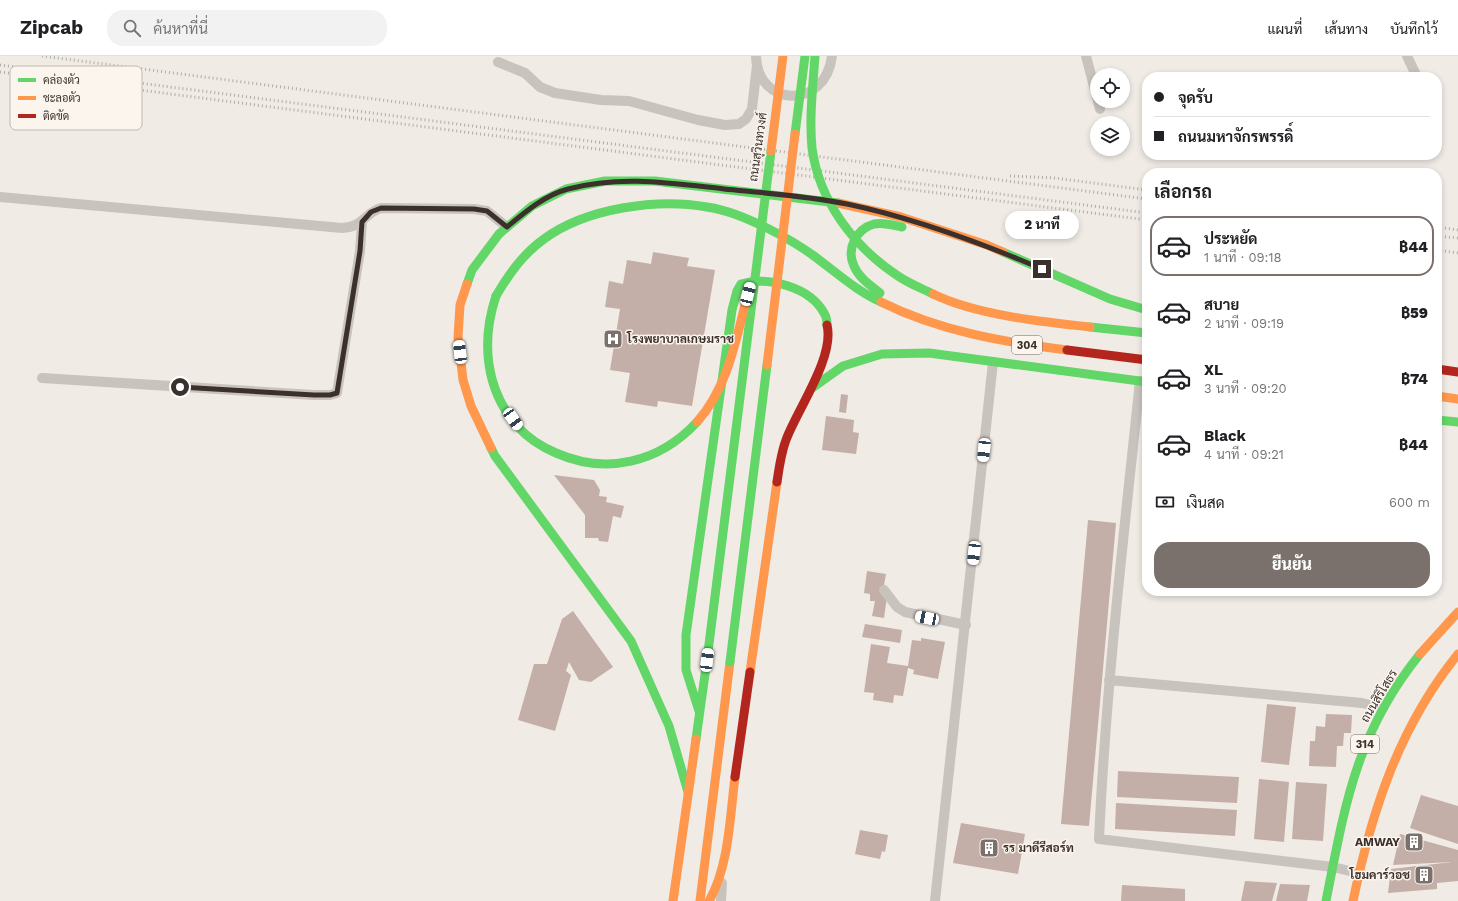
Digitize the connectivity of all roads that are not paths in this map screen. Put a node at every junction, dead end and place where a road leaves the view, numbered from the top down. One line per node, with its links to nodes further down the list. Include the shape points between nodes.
1 (782, 56): 15 (main road, ถนนสุวินทวงศ์, bridge)
2 (805, 56): 43 (main road, bridge)
3 (815, 56): 18 (main road, bridge, via 810,134 814,160 820,183 832,208 859,246 896,274 955,303 1010,316)
4 (832, 56): 7 (street, via 828,73 822,83 803,95 791,96 768,87 761,77)
5 (1086, 56): 9 (street)
6 (1407, 56): 10 (street)
7 (756, 61): 8 (street, via 752,109 746,119 739,124 725,125 629,100 601,100 555,93 540,87 525,73)
8 (498, 62)
9 (1090, 71)
10 (1415, 72)
11 (0, 197): 12 (street, via 342,228)
12 (362, 222): 13 (street, via 371,212 381,208 474,209 487,211); 23 (street, via 360,251 337,393 314,395)
13 (507, 227): 14 (main road, via 532,206 566,189 605,181 655,181 846,204 901,217); 38 (main road, via 472,270 460,305 458,337 463,380 471,406 495,456 631,642 669,726)
14 (987, 246): 16 (main road, via 1110,299); 17 (main road, via 885,224 866,227 858,233 850,250 855,269 865,281)
15 (755, 265): 17 (main road, bridge, via 725,379 698,420 662,451 623,463 601,465 556,453 519,428 498,393 492,378 487,332 496,296 504,279 517,262 539,243 574,221 629,207 683,205 713,208 745,219 780,235 816,257 860,292); 37 (main road, bridge)
16 (1142, 309)
17 (910, 316): 19 (main road, 304, via 941,326 1017,343)
18 (1142, 332)
19 (1142, 359)
20 (993, 362): 24 (main road); 25 (main road, via 929,353 882,354 843,366); 33 (street)
21 (1442, 370): 22 (main road)
22 (1458, 372)
23 (42, 378)
24 (1142, 381)
25 (812, 388): 37 (main road, via 827,343 827,315 817,303 801,291 757,281 741,284 732,310 686,635 686,670); 39 (main road, via 786,438 780,463)
26 (1442, 397): 28 (main road)
27 (1142, 398): 35 (street)
28 (1458, 399)
29 (1442, 420): 30 (main road)
30 (1458, 422)
31 (884, 590): 33 (street, via 897,607 905,612)
32 (1458, 612): 36 (main road, ถนนสิริโสธร / 314, via 1429,643)
33 (966, 625): 46 (street)
34 (1458, 654): 41 (main road, 314, via 1415,717 1388,772)
35 (1109, 680): 36 (street, via 1362,703); 40 (street, via 1099,839)
36 (1383, 708): 40 (main road, ถนนสิริโสธร / 314, via 1365,743 1353,778)
37 (699, 710): 38 (main road)
38 (688, 792): 42 (main road)
39 (723, 864): 44 (main road, via 716,889); 45 (street)
40 (1333, 867): 41 (street); 47 (main road, ถนนสิริโสธร / 314)
41 (1358, 873): 48 (main road, 314)
42 (673, 901)
43 (700, 901)
44 (709, 901)
45 (721, 901)
46 (935, 901)
47 (1326, 901)
48 (1353, 901)

